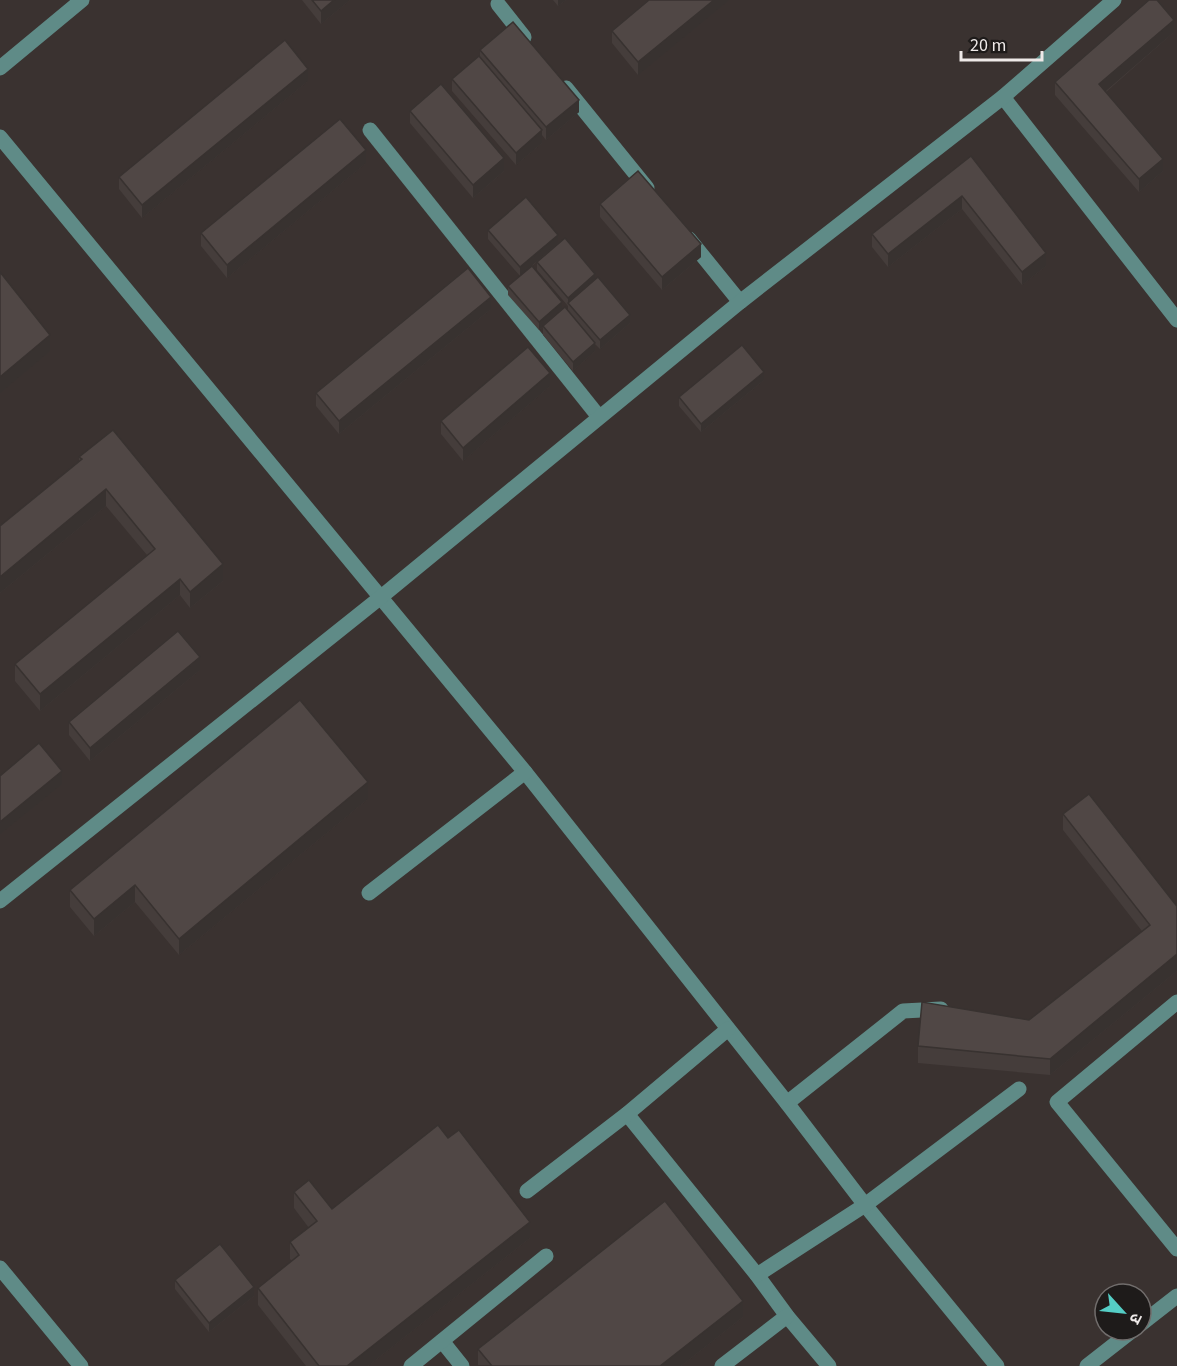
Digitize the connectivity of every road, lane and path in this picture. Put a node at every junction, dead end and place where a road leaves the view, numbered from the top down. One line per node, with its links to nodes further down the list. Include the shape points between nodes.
1 (82, 0): 5 (street)
2 (1114, 0): 7 (street)
3 (498, 4): 4 (street)
4 (536, 51)
5 (0, 68)
6 (559, 79): 10 (street)
7 (1003, 97): 12 (street); 13 (street)
8 (370, 130): 14 (street)
9 (0, 137): 15 (street)
10 (657, 200)
11 (680, 228): 12 (street)
12 (740, 302): 14 (street)
13 (1177, 320)
14 (599, 417): 15 (street)
15 (381, 597): 16 (street); 18 (street)
16 (525, 772): 17 (street); 21 (street)
17 (369, 893)
18 (0, 901)
19 (1177, 1002): 27 (street, via 1057,1102)
20 (954, 1009): 23 (street, via 903,1011)
21 (728, 1029): 23 (street); 24 (street)
22 (1019, 1089): 26 (street)
23 (787, 1103): 26 (street)
24 (627, 1114): 25 (street); 30 (street)
25 (527, 1191)
26 (865, 1205): 30 (street); 41 (street)
27 (1177, 1249)
28 (546, 1256): 34 (street)
29 (0, 1268): 36 (street)
30 (757, 1275): 33 (street)
31 (1177, 1296): 32 (street)
32 (1153, 1315)
33 (787, 1316): 39 (street); 40 (street)
34 (442, 1341): 37 (street); 38 (street)
35 (1118, 1342): 42 (street)
36 (81, 1366)
37 (411, 1366)
38 (462, 1366)
39 (722, 1366)
40 (830, 1366)
41 (997, 1366)
42 (1087, 1366)

